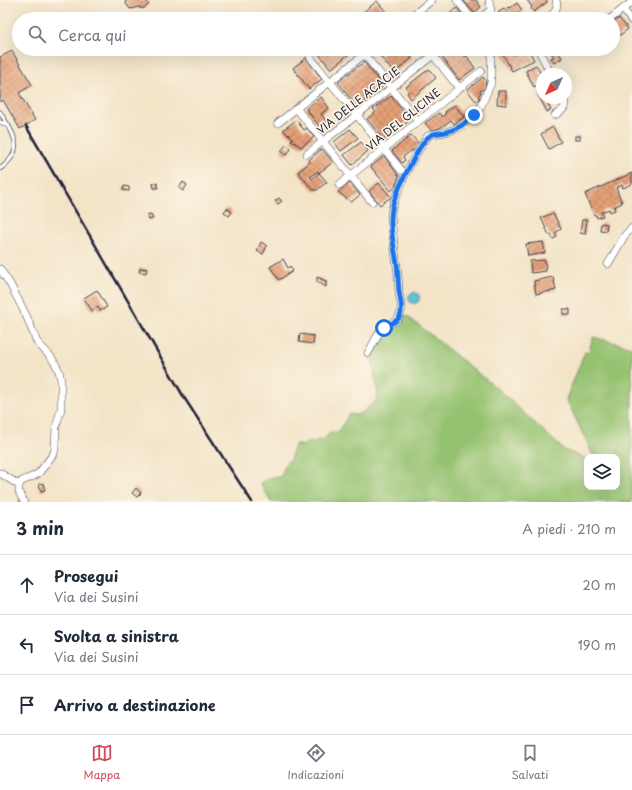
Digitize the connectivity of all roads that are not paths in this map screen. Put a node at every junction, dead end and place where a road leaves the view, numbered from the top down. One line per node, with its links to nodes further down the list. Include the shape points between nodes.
1 (432, 0): 8 (street)
2 (457, 0): 9 (street)
3 (489, 0): 7 (street)
4 (556, 0): 11 (street)
5 (632, 2): 6 (street)
6 (623, 9): 12 (street); 13 (street)
7 (491, 10): 10 (street)
8 (417, 12)
9 (466, 12)
10 (488, 12)
11 (555, 12)
12 (619, 12)
13 (632, 21)
14 (358, 56): 23 (street)
15 (365, 56): 24 (street)
16 (432, 56): 24 (street, VIA DELLE ACACIE)
17 (434, 56): 25 (street)
18 (491, 56): 46 (street, via 491,83 474,115 460,127 428,136 406,173 394,201 391,213 392,227 402,309 398,319 379,333)
19 (542, 56): 21 (street)
20 (310, 57): 23 (street)
21 (548, 68)
22 (481, 70): 25 (street, VIA DEL GLICINE)
23 (330, 81): 27 (street); 29 (street)
24 (391, 88): 29 (street, VIA DELLE ACACIE); 31 (street)
25 (459, 88): 31 (street, VIA DEL GLICINE)
26 (565, 104): 30 (street, via 562,111)
27 (296, 108): 33 (street); 35 (street)
28 (0, 112): 34 (lane)
29 (357, 115): 35 (street, VIA DELLE ACACIE); 36 (street)
30 (555, 115)
31 (418, 121): 36 (street, VIA DEL GLICINE)
32 (0, 122): 34 (lane)
33 (278, 123)
34 (8, 125): 38 (lane, via 14,137 15,149 11,159)
35 (323, 141): 37 (street, VIA DELLE ACACIE); 40 (street)
36 (384, 149): 39 (street); 40 (street, VIA DEL GLICINE)
37 (307, 154)
38 (0, 169)
39 (401, 170)
40 (351, 176): 41 (street, VIA DEL GLICINE); 42 (street)
41 (339, 185)
42 (372, 202)
43 (632, 228): 44 (street)
44 (608, 264)
45 (0, 269): 48 (street, via 26,315 37,342 50,356 61,380 61,409 56,427 54,453 39,473)
46 (368, 353)
47 (0, 473): 48 (street)
48 (19, 485): 49 (street)
49 (24, 502)

